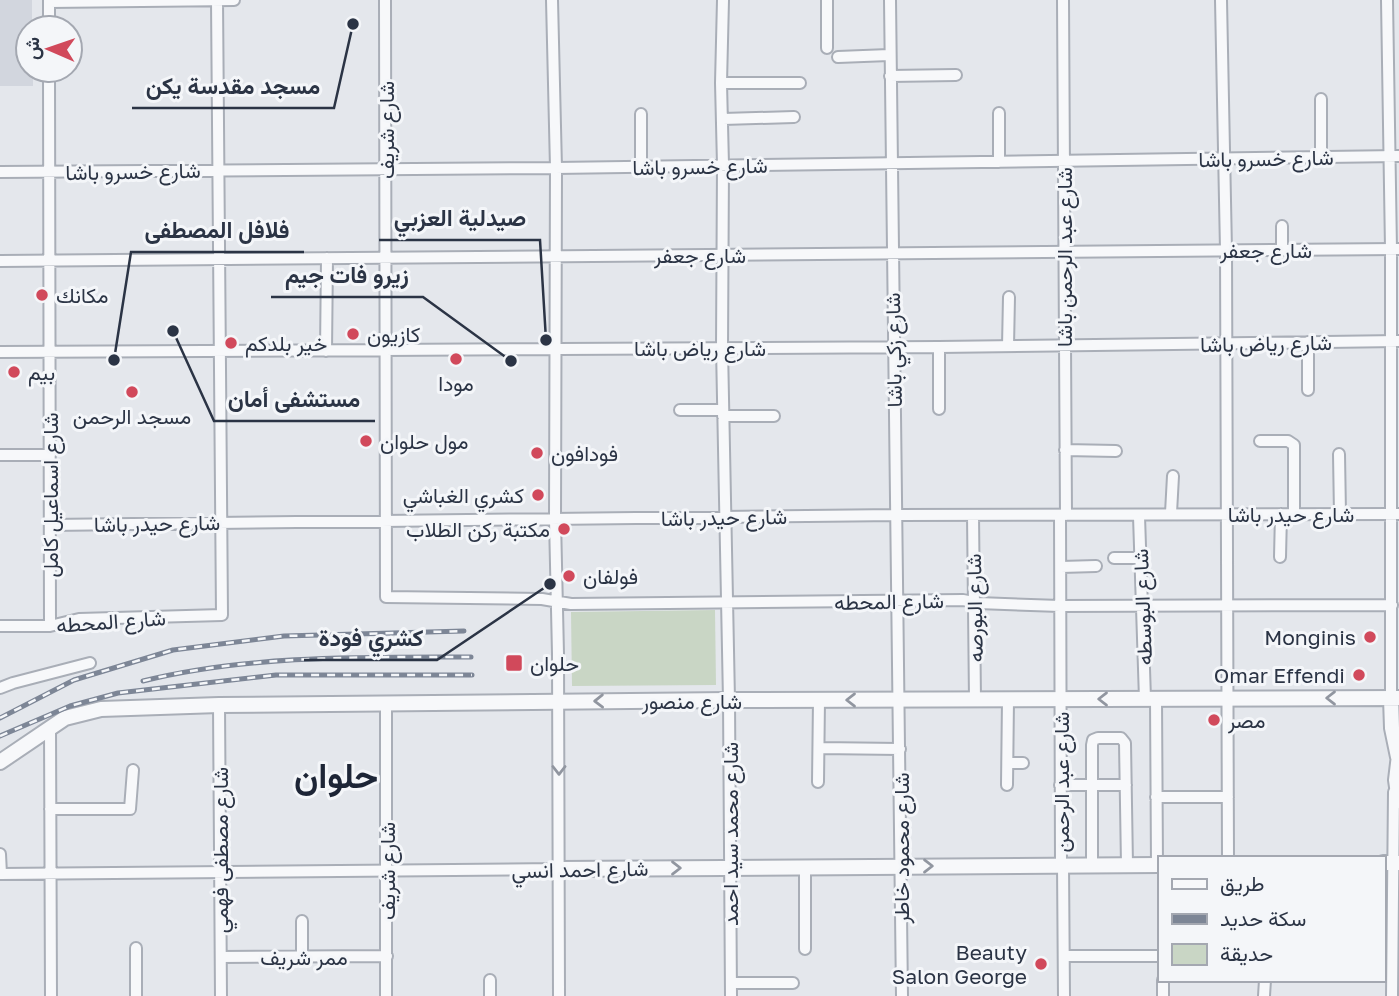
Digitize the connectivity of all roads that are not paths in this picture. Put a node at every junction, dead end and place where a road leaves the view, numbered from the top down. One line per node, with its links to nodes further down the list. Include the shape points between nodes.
1 (217, 0): 2 (street); 11 (street); 35 (street)
2 (234, 0)
3 (385, 0): 34 (street, شارع شريف)
4 (552, 0): 33 (street)
5 (723, 0): 17 (street, شارع محمد سيد احمد)
6 (827, 0): 12 (street)
7 (890, 0): 13 (street, شارع زكي باشا)
8 (1063, 0): 28 (street, شارع عبد الرحمن باشا)
9 (1221, 0): 27 (street)
10 (1387, 0): 25 (street)
11 (49, 1)
12 (828, 48)
13 (889, 55): 14 (street); 16 (street, شارع زكي باشا)
14 (838, 57)
15 (956, 75): 16 (street)
16 (890, 76): 29 (street, شارع زكي باشا)
17 (721, 83): 18 (street); 24 (street, شارع محمد سيد احمد)
18 (800, 83)
19 (49, 84): 37 (street, شارع اسماعيل كامل)
20 (1321, 99): 26 (street)
21 (999, 113): 30 (street)
22 (641, 114): 32 (street)
23 (794, 117): 24 (street)
24 (723, 119): 31 (street, شارع محمد سيد احمد)
25 (1394, 156): 26 (street, شارع خسرو باشا); 38 (street)
26 (1321, 157): 27 (street, شارع خسرو باشا)
27 (1224, 158): 28 (street, شارع خسرو باشا); 42 (street)
28 (1064, 160): 30 (street, شارع خسرو باشا); 43 (street, شارع عبد الرحمن باشا)
29 (892, 162): 30 (street, شارع خسرو باشا); 31 (street, شارع خسرو باشا); 45 (street, شارع زكي باشا)
30 (999, 162)
31 (723, 165): 32 (street, شارع خسرو باشا); 44 (street, شارع محمد سيد احمد)
32 (641, 166): 33 (street, شارع خسرو باشا)
33 (556, 168): 34 (street, شارع خسرو باشا); 46 (street)
34 (386, 169): 35 (street, شارع خسرو باشا); 48 (street, شارع شريف)
35 (219, 170): 37 (street, شارع خسرو باشا); 49 (street)
36 (0, 172): 37 (street, شارع خسرو باشا)
37 (50, 172): 51 (street, شارع اسماعيل كامل)
38 (1394, 195): 41 (street)
39 (1282, 226): 40 (street)
40 (1282, 249): 41 (street, شارع جعفر); 42 (street, شارع جعفر)
41 (1395, 249): 53 (street)
42 (1226, 250): 43 (street, شارع جعفر); 55 (street)
43 (1064, 252): 45 (street, شارع جعفر); 56 (street, شارع عبد الرحمن باشا)
44 (723, 255): 45 (street, شارع جعفر); 46 (street, شارع جعفر); 60 (street, شارع محمد سيد احمد)
45 (892, 255): 58 (street, شارع زكي باشا)
46 (556, 256): 48 (street, شارع جعفر); 61 (street)
47 (327, 258): 48 (street, شارع جعفر); 49 (street, شارع جعفر); 64 (street)
48 (387, 258): 62 (street, شارع شريف)
49 (220, 260): 51 (street, شارع جعفر); 63 (street)
50 (0, 261): 51 (street, شارع جعفر)
51 (50, 261): 66 (street, شارع اسماعيل كامل)
52 (1009, 296): 57 (street)
53 (1395, 341): 54 (street, شارع رياض باشا); 84 (street)
54 (1308, 342): 55 (street, شارع رياض باشا); 67 (street)
55 (1227, 343): 56 (street, شارع رياض باشا); 80 (street)
56 (1065, 345): 57 (street, شارع رياض باشا); 73 (street, شارع عبد الرحمن باشا)
57 (1008, 346): 59 (street, شارع رياض باشا)
58 (892, 347): 59 (street, شارع رياض باشا); 60 (street, شارع رياض باشا); 85 (street, شارع زكي باشا)
59 (940, 347): 68 (street)
60 (722, 348): 61 (street, شارع رياض باشا); 70 (street, شارع محمد سيد احمد)
61 (556, 349): 62 (street, شارع رياض باشا); 90 (street)
62 (387, 350): 64 (street, شارع رياض باشا); 92 (street, شارع شريف)
63 (221, 351): 64 (street, شارع رياض باشا); 66 (street, شارع رياض باشا); 91 (street)
64 (326, 351)
65 (0, 352): 66 (street, شارع رياض باشا)
66 (50, 352): 77 (street, شارع اسماعيل كامل)
67 (1308, 390)
68 (939, 409)
69 (680, 410): 70 (street)
70 (723, 413): 71 (street); 89 (street, شارع محمد سيد احمد)
71 (774, 416)
72 (1260, 441): 82 (street, via 1294,445)
73 (1065, 450): 74 (street); 87 (street, شارع عبد الرحمن باشا)
74 (1116, 451)
75 (1339, 454): 83 (street)
76 (0, 455): 77 (street)
77 (50, 455): 93 (street, شارع اسماعيل كامل)
78 (1172, 476): 79 (street)
79 (1171, 513): 80 (street, شارع حيدر باشا); 88 (street, شارع حيدر باشا)
80 (1228, 514): 81 (street, شارع حيدر باشا); 105 (street)
81 (1281, 514): 82 (street, شارع حيدر باشا); 94 (street)
82 (1294, 514): 83 (street, شارع حيدر باشا)
83 (1340, 514): 84 (street, شارع حيدر باشا)
84 (1395, 514): 106 (street)
85 (896, 515): 86 (street, شارع حيدر باشا); 89 (street, شارع حيدر باشا); 100 (street, شارع زكي باشا)
86 (973, 515): 87 (street, شارع حيدر باشا); 103 (street, شارع البورصه)
87 (1063, 515): 88 (street, شارع حيدر باشا); 98 (street, شارع عبد الرحمن باشا)
88 (1139, 516): 96 (street, شارع البوسطه)
89 (726, 517): 90 (street, شارع حيدر باشا); 102 (street, شارع محمد سيد احمد)
90 (555, 520): 92 (street, شارع حيدر باشا); 101 (street)
91 (221, 521): 92 (street, شارع حيدر باشا); 93 (street, شارع حيدر باشا); 109 (street, شارع المحطه, via 222,615 79,620)
92 (386, 521): 99 (street, شارع شريف)
93 (50, 525): 109 (street, شارع اسماعيل كامل)
94 (1280, 556)
95 (1114, 558): 96 (street)
96 (1141, 558): 104 (street, شارع البوسطه)
97 (1096, 566): 98 (street)
98 (1061, 567): 107 (street, شارع عبد الرحمن باشا)
99 (386, 597): 101 (street, شارع المحطه)
100 (897, 601): 102 (street, شارع المحطه); 103 (street, شارع المحطه); 120 (street, شارع زكي باشا)
101 (558, 602): 102 (street, شارع المحطه); 121 (street)
102 (727, 602): 116 (street, شارع محمد سيد احمد)
103 (975, 603): 107 (street, شارع المحطه); 118 (street, شارع البورصه)
104 (1142, 605): 105 (street, شارع المحطه); 107 (street, شارع المحطه); 115 (street, شارع البوسطه)
105 (1229, 605): 106 (street, شارع المحطه); 112 (street)
106 (1392, 605): 113 (street)
107 (1060, 606): 114 (street, شارع عبد الرحمن باشا)
108 (0, 626): 109 (street, شارع المحطه)
109 (50, 626)
110 (89, 663): 111 (street)
111 (0, 688)
112 (1228, 698): 113 (street, شارع منصور, one-way to 112); 115 (street, شارع منصور); 139 (street)
113 (1395, 698): 127 (street, via 1392,728)
114 (1060, 699): 115 (street, شارع منصور, one-way to 114); 119 (street, شارع منصور); 135 (street, شارع عبد الرحمن)
115 (1150, 699): 138 (street, شارع البوسطه)
116 (729, 700): 117 (street, شارع منصور); 121 (street, شارع منصور, one-way to 121); 151 (street, شارع محمد سيد احمد)
117 (819, 700): 120 (street, شارع منصور, one-way to 117); 125 (street)
118 (975, 700): 119 (street, شارع منصور); 120 (street, شارع منصور)
119 (1008, 700): 129 (street)
120 (899, 701): 126 (street, شارع محمود خاطر)
121 (559, 702): 122 (street, شارع منصور); 152 (street, one-way to 152)
122 (386, 703): 123 (street, شارع منصور); 154 (street, شارع شريف)
123 (219, 705): 124 (street, شارع منصور, via 101,709 76,714); 153 (street, شارع مصطفى فهمي)
124 (50, 727): 128 (street, شارع منصور); 141 (street)
125 (819, 748): 126 (street); 133 (street)
126 (900, 749): 150 (street, شارع محمود خاطر)
127 (1399, 756): 132 (street)
128 (0, 762)
129 (1008, 763): 130 (street); 134 (street)
130 (1023, 763)
131 (133, 770): 141 (street, via 130,809)
132 (1396, 780): 140 (street); 144 (street)
133 (818, 782)
134 (1007, 785)
135 (1060, 785): 136 (street); 145 (street, شارع عبد الرحمن)
136 (1091, 785): 137 (street); 137 (street, via 1092,743 1098,738 1121,738 1125,741); 146 (street)
137 (1126, 785): 147 (street)
138 (1156, 797): 139 (street); 148 (street, شارع البوسطه)
139 (1228, 797): 143 (street)
140 (1399, 801)
141 (50, 809): 155 (street)
142 (0, 854): 156 (street)
143 (1228, 856)
144 (1392, 863): 158 (street)
145 (1062, 865): 146 (street, شارع احمد انسي); 150 (street, شارع احمد انسي, one-way to 145); 162 (street, شارع عبد الرحمن)
146 (1091, 865): 147 (street, شارع احمد انسي)
147 (1127, 865): 148 (street, شارع احمد انسي)
148 (1158, 865)
149 (805, 867): 150 (street, شارع احمد انسي); 151 (street, شارع احمد انسي); 160 (street)
150 (901, 867): 177 (street, شارع محمود خاطر)
151 (730, 868): 152 (street, شارع احمد انسي, one-way to 151); 168 (street, شارع محمد سيد احمد)
152 (559, 869): 154 (street, شارع احمد انسي); 175 (street)
153 (219, 872): 154 (street, شارع احمد انسي); 155 (street, شارع احمد انسي); 164 (street, شارع مصطفى فهمي)
154 (387, 872): 161 (street, شارع شريف)
155 (51, 873): 156 (street, شارع احمد انسي); 170 (street)
156 (0, 874)
157 (302, 922): 165 (street)
158 (1396, 935): 166 (street)
159 (136, 948): 171 (street)
160 (805, 949)
161 (387, 956): 165 (street, ممر شريف); 173 (street, شارع شريف)
162 (1064, 956): 163 (street); 178 (street, شارع عبد الرحمن)
163 (1158, 956)
164 (220, 957): 165 (street, ممر شريف); 172 (street, شارع مصطفى فهمي)
165 (302, 957)
166 (1392, 960): 179 (street)
167 (490, 980): 174 (street)
168 (731, 983): 169 (street); 176 (street, شارع محمد سيد احمد)
169 (793, 983)
170 (51, 996)
171 (136, 996)
172 (221, 996)
173 (386, 996)
174 (490, 996)
175 (559, 996)
176 (731, 996)
177 (902, 996)
178 (1064, 996)
179 (1392, 996)

